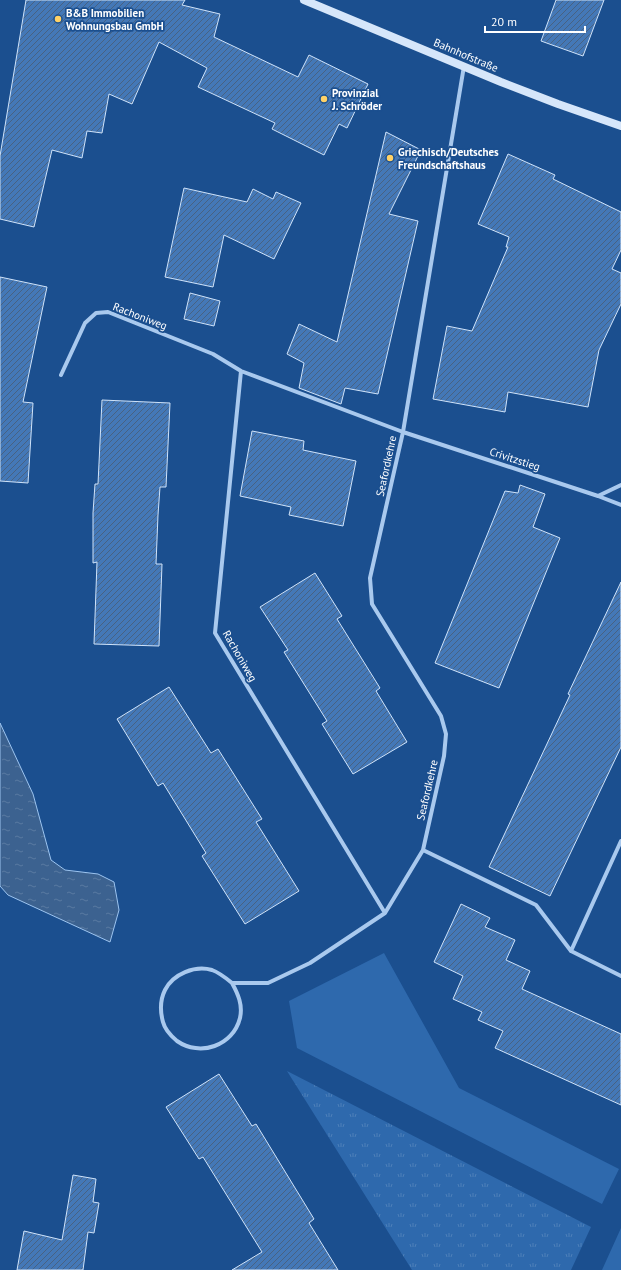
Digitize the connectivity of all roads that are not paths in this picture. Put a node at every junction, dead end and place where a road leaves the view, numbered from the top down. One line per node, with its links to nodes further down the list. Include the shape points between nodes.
1 (304, 0): 2 (main road, Bahnhofstraße)
2 (464, 66): 3 (main road, Bahnhofstraße); 6 (street, Seafordkehre)
3 (621, 126)
4 (241, 371): 5 (street, Rachoniweg, via 213,354 108,312 96,313 85,323); 6 (street, Rachoniweg); 12 (street, Rachoniweg, via 215,633)
5 (62, 375)
6 (402, 432): 8 (street, Crivitzstieg); 11 (street, Seafordkehre, via 370,578 372,604 441,716 446,734 444,756)
7 (621, 485): 8 (street)
8 (598, 496): 9 (street)
9 (621, 505)
10 (621, 841): 13 (street)
11 (423, 850): 12 (street, Seafordkehre); 13 (street, via 536,905)
12 (385, 913): 15 (street, Seafordkehre, via 310,963 268,983)
13 (571, 951): 14 (street)
14 (621, 976)
15 (232, 983): 15 (street, via 210,970 184,972 165,989 160,1014 164,1027 172,1037 194,1049 218,1045 228,1038 240,1017 238,993)

